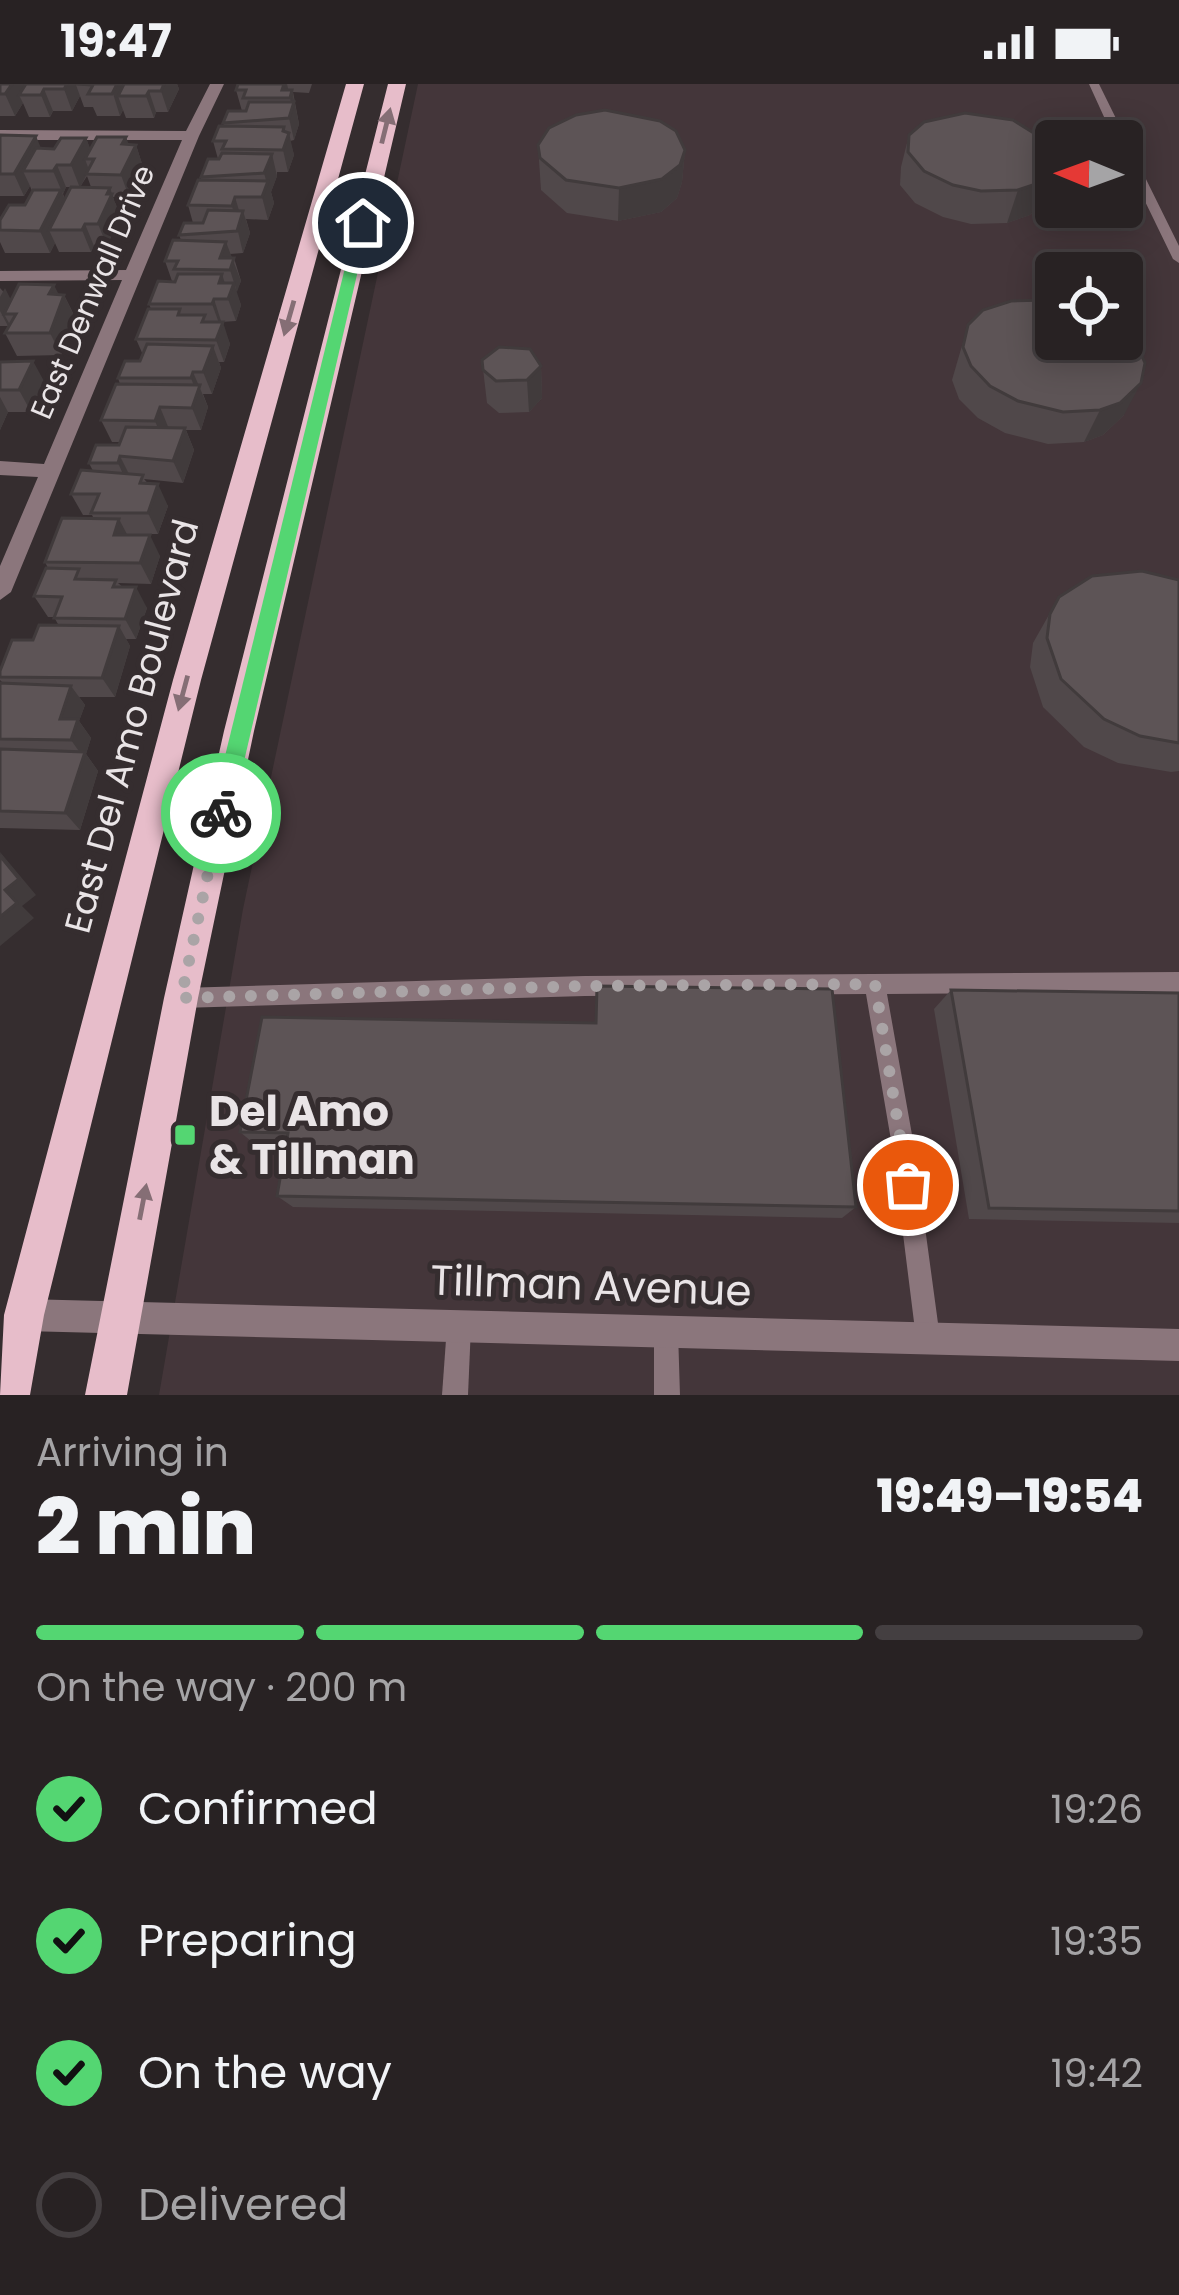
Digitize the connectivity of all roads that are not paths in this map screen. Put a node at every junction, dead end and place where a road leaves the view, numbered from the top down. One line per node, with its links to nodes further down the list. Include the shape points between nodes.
1 (217, 84): 7 (street, East Denwall Drive)
2 (355, 84): 18 (main road, East Del Amo Boulevard, one-way to 18)
3 (397, 84): 17 (main road, one-way to 3)
4 (1094, 84): 5 (lane)
5 (1111, 120)
6 (0, 135): 7 (street)
7 (190, 136): 10 (street, East Denwall Drive)
8 (1143, 185): 9 (lane)
9 (1179, 259)
10 (132, 275): 11 (street); 13 (street, East Denwall Drive)
11 (0, 276)
12 (0, 468): 13 (street)
13 (50, 471): 14 (street, East Denwall Drive)
14 (0, 592)
15 (1179, 982): 16 (lane)
16 (875, 984): 17 (lane); 22 (lane)
17 (181, 998): 19 (main road, one-way to 17)
18 (12, 1316): 19 (street, Tillman Avenue); 24 (main road, East Del Amo Boulevard)
19 (122, 1317): 20 (street, Tillman Avenue); 25 (main road)
20 (459, 1326): 21 (street, Tillman Avenue); 26 (lane)
21 (666, 1332): 22 (street, Tillman Avenue); 27 (lane)
22 (928, 1338): 23 (street, Tillman Avenue)
23 (1179, 1345)
24 (8, 1395)
25 (106, 1395)
26 (455, 1395)
27 (667, 1395)

